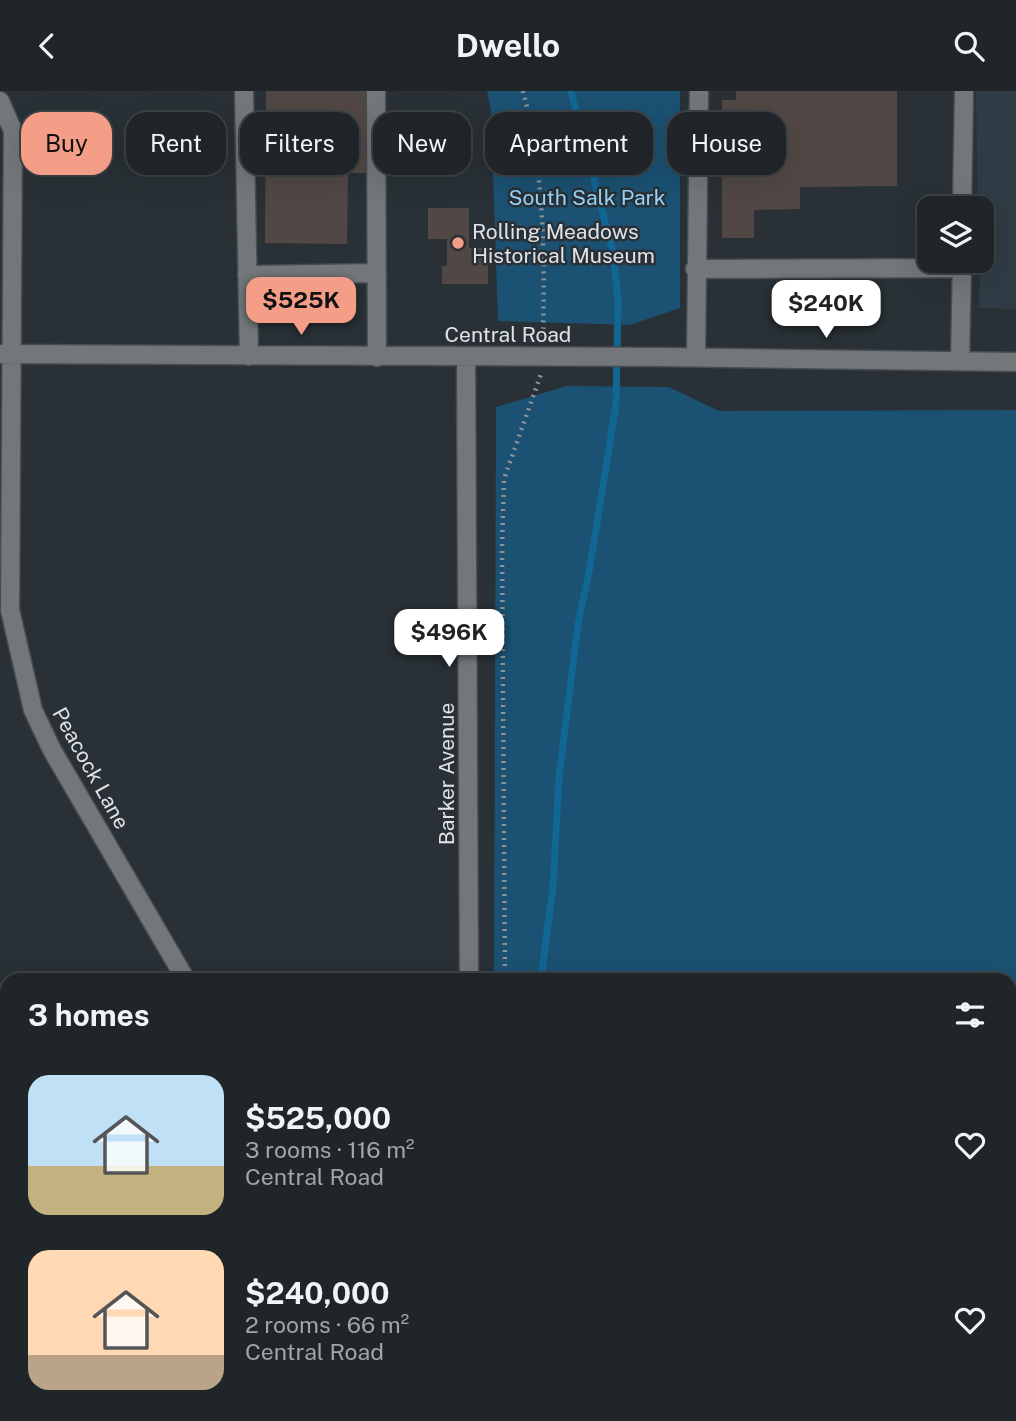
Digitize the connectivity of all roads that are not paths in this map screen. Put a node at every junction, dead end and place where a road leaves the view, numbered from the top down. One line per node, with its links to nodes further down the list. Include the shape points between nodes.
1 (244, 91): 11 (street)
2 (376, 91): 9 (street)
3 (699, 91): 8 (street)
4 (964, 91): 6 (street)
5 (0, 101): 12 (street, Peacock Lane, via 13,131)
6 (962, 196)
7 (917, 266): 8 (street)
8 (695, 269): 16 (street)
9 (377, 273): 11 (street); 14 (street)
10 (961, 273): 17 (street)
11 (247, 275): 13 (street)
12 (6, 354): 13 (street, Central Road); 19 (street, Peacock Lane, via 10,610 33,710)
13 (248, 356): 14 (street, Central Road)
14 (377, 357): 15 (street, Central Road)
15 (466, 357): 16 (street, Central Road); 20 (street, Barker Avenue)
16 (696, 357): 17 (street, Central Road)
17 (960, 361): 18 (street, Central Road)
18 (1016, 362)
19 (182, 973)
20 (469, 973)

